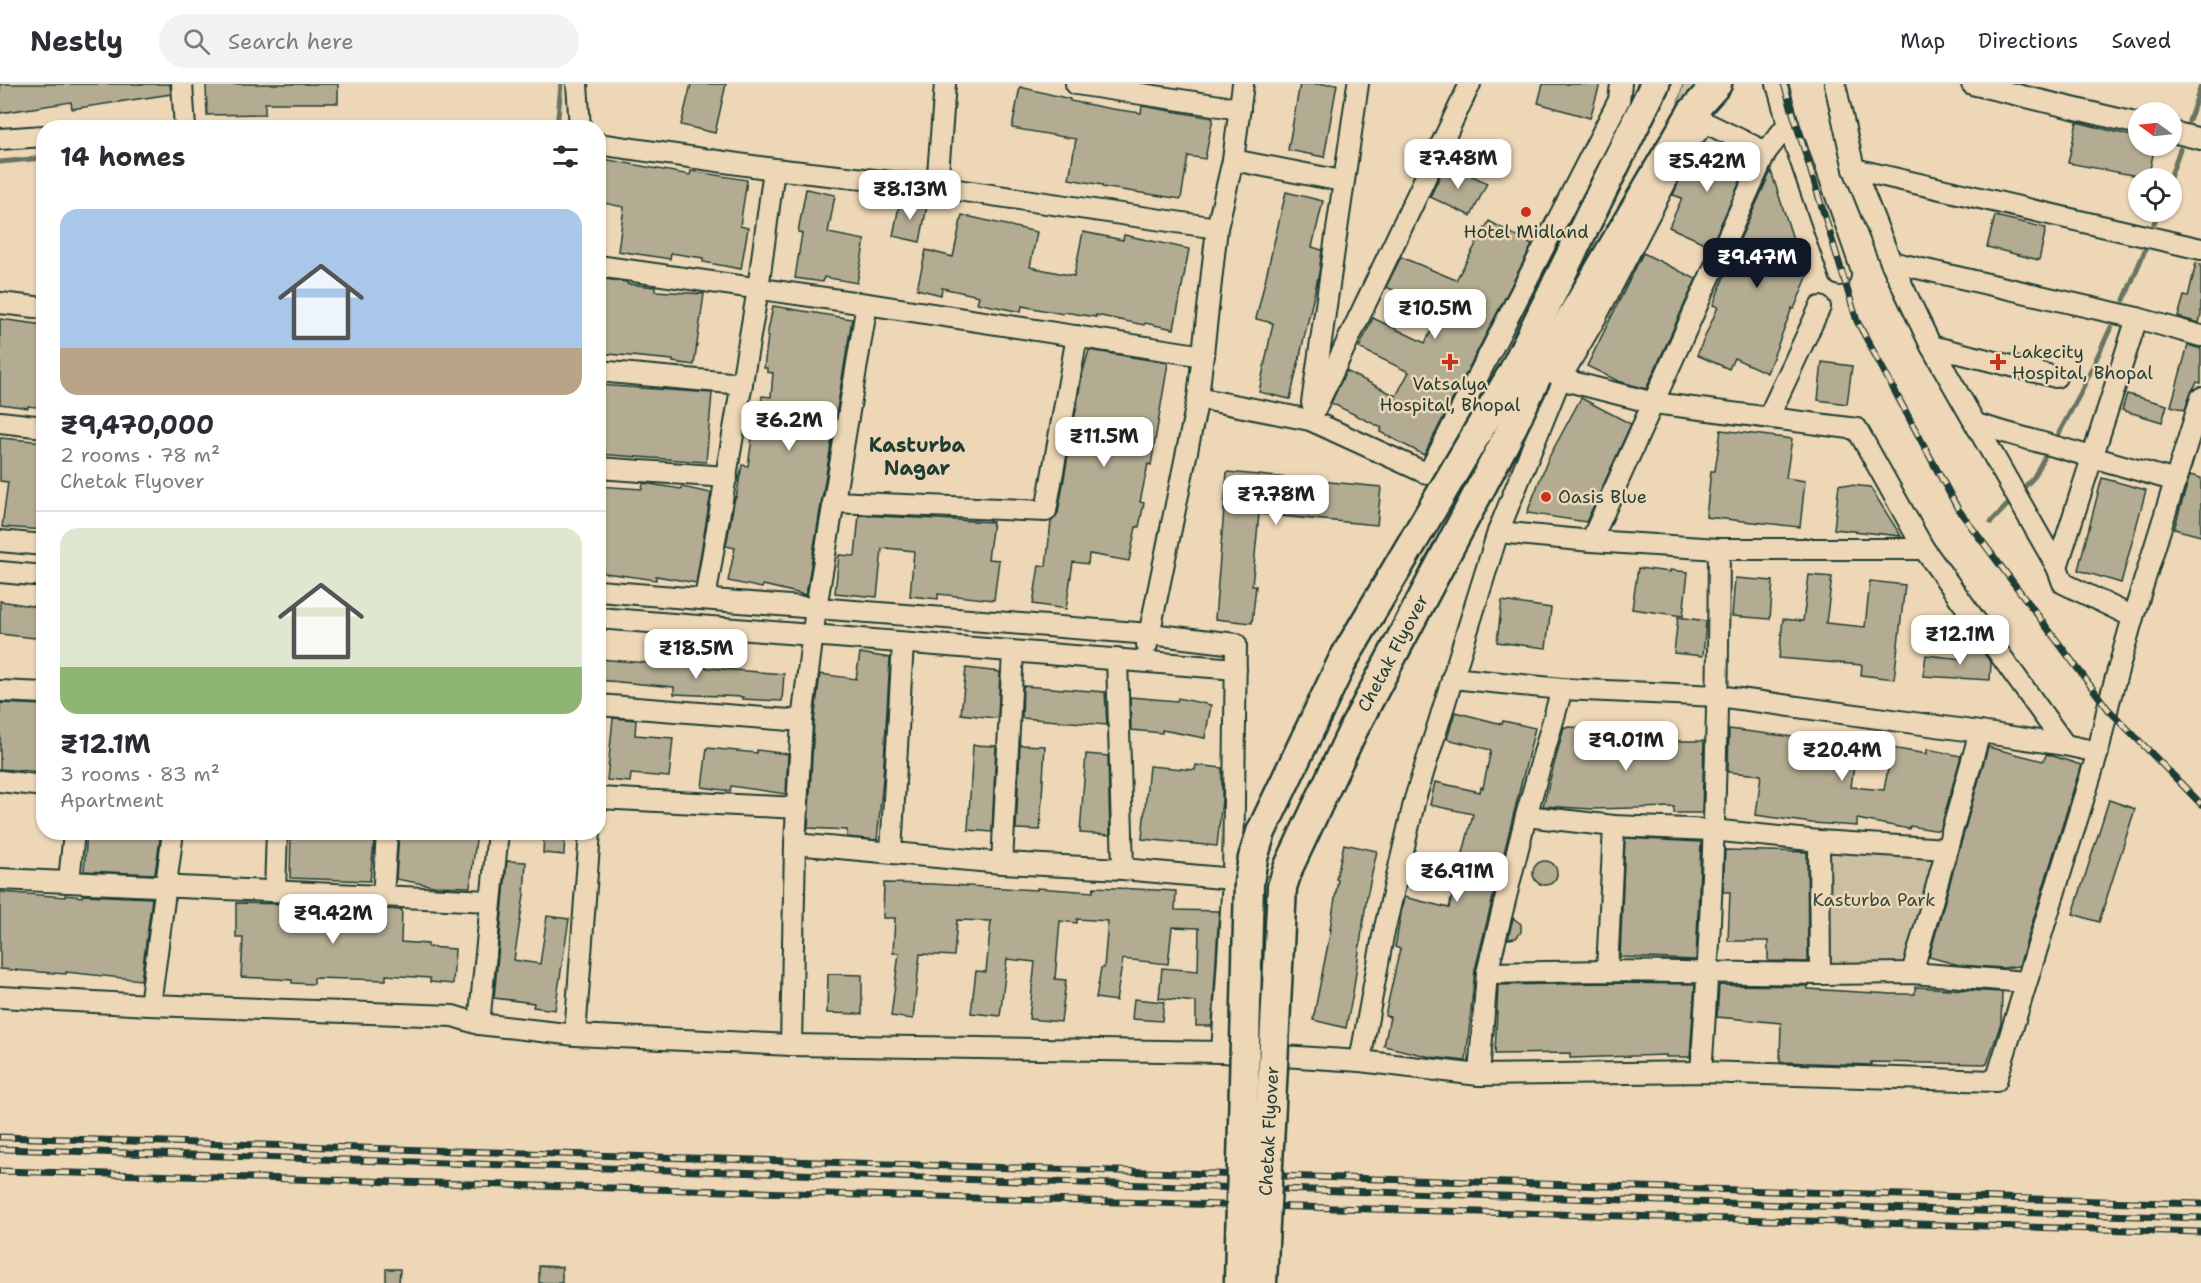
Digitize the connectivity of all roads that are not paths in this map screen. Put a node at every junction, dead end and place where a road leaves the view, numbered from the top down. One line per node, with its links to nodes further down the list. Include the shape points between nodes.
1 (182, 84): 15 (street)
2 (577, 84): 16 (street)
3 (945, 84): 29 (street)
4 (1076, 84): 14 (street)
5 (1244, 84): 14 (street)
6 (1358, 84): 28 (street)
7 (1470, 84): 53 (street)
8 (1622, 84): 53 (street, via 1619,100 1428,474)
9 (1655, 84): 46 (main road, Chetak Flyover)
10 (1717, 84): 46 (main road, Chetak Flyover, via 1692,112)
11 (1777, 84): 18 (street)
12 (1835, 84): 27 (street)
13 (1972, 84): 17 (street)
14 (1240, 109): 25 (street)
15 (184, 120)
16 (579, 120)
17 (2128, 121)
18 (1788, 124): 24 (street); 34 (street)
19 (2182, 134): 22 (street)
20 (36, 137): 21 (street)
21 (0, 139)
22 (2201, 139)
23 (606, 145): 26 (street)
24 (1766, 152): 46 (street, via 1706,123 1683,147 1601,307); 51 (street)
25 (1233, 160): 28 (street); 30 (street)
26 (774, 169): 29 (street); 35 (street)
27 (1854, 169): 31 (street); 32 (street)
28 (1342, 181): 53 (street)
29 (937, 187): 30 (street)
30 (1217, 228): 44 (street)
31 (2201, 249)
32 (1891, 262): 40 (street); 43 (street)
33 (606, 267): 35 (street)
34 (1840, 275)
35 (758, 289): 37 (street); 48 (street)
36 (0, 303): 38 (street)
37 (867, 304): 41 (street); 61 (street)
38 (36, 307)
39 (1820, 307): 52 (street)
40 (2137, 318): 42 (street); 57 (street)
41 (1077, 336): 44 (street); 61 (street, via 1046,511)
42 (2201, 336)
43 (1931, 346): 47 (street); 55 (street)
44 (1204, 356): 49 (street)
45 (606, 371): 48 (street)
46 (1537, 376): 51 (street); 62 (street); 134 (main road, Chetak Flyover, bridge, via 1343,660 1253,858 1249,882); 135 (main road, Chetak Flyover, bridge, via 1354,728 1282,887)
47 (2056, 377)
48 (742, 384): 59 (street)
49 (1198, 398): 53 (street); 76 (street)
50 (2201, 399): 60 (street)
51 (1654, 403): 52 (street); 64 (street)
52 (1769, 416): 67 (street, via 1857,429)
53 (1310, 420)
54 (0, 422): 56 (street)
55 (1976, 424): 57 (street); 68 (street)
56 (36, 426)
57 (2093, 457): 60 (street); 68 (street)
58 (606, 469): 59 (street)
59 (727, 477): 72 (street)
60 (2176, 481): 74 (street)
61 (833, 502): 73 (street)
62 (1498, 531): 64 (street); 83 (street)
63 (0, 541): 65 (street)
64 (1591, 541): 66 (street)
65 (36, 544)
66 (1719, 549): 67 (street); 87 (street)
67 (1924, 549): 91 (street)
68 (2057, 567): 74 (street, via 2063,583)
69 (0, 572): 70 (street)
70 (36, 575)
71 (606, 592): 72 (street)
72 (705, 599): 73 (street)
73 (816, 608): 76 (street); 77 (street)
74 (2133, 617): 92 (street)
75 (606, 619): 77 (street)
76 (1150, 634): 81 (street); 82 (street, via 1236,644)
77 (812, 635): 78 (street); 89 (street)
78 (903, 643): 79 (street); 109 (street)
79 (1014, 652): 80 (street); 110 (street)
80 (1117, 658): 81 (street); 111 (street)
81 (1144, 661): 82 (street)
82 (1236, 669): 113 (street)
83 (1452, 678): 84 (street); 131 (street, via 1415,799 1383,936)
84 (1562, 689): 87 (street); 97 (street)
85 (0, 691): 86 (street)
86 (36, 693)
87 (1718, 696): 90 (street); 99 (street)
88 (606, 706): 89 (street)
89 (802, 721): 96 (street)
90 (1980, 732): 91 (street); 108 (street)
91 (2065, 745): 92 (street)
92 (2098, 752): 124 (street)
93 (0, 781): 94 (street)
94 (36, 785)
95 (606, 798): 96 (street)
96 (798, 808): 107 (street)
97 (1526, 816): 98 (street); 120 (street)
98 (1614, 826): 99 (street); 119 (street)
99 (1712, 830): 106 (street); 121 (street)
100 (73, 840): 114 (street)
101 (172, 840): 115 (street)
102 (277, 840): 116 (street)
103 (387, 840): 117 (street)
104 (497, 840): 118 (street)
105 (589, 840): 128 (street)
106 (1819, 841): 108 (street); 123 (street)
107 (795, 844): 109 (street); 129 (street)
108 (1947, 849): 122 (street)
109 (891, 852): 110 (street)
110 (1002, 863): 111 (street)
111 (1123, 869): 113 (street)
112 (0, 879): 114 (street)
113 (1233, 879): 130 (street)
114 (69, 881): 115 (street)
115 (166, 888): 116 (street); 126 (street)
116 (274, 891): 117 (street)
117 (383, 898): 118 (street)
118 (490, 902): 127 (street)
119 (1606, 971): 120 (street); 121 (street)
120 (1487, 973): 133 (street)
121 (1708, 973): 123 (street); 132 (street)
122 (1912, 973): 123 (street); 124 (street)
123 (1820, 974)
124 (2026, 982): 132 (street, via 1996,1081)
125 (0, 997): 126 (street)
126 (150, 1005): 127 (street, via 453,1016)
127 (479, 1024): 128 (street)
128 (575, 1035): 129 (street)
129 (791, 1045): 130 (street)
130 (1222, 1052): 131 (street)
131 (1360, 1061): 133 (street)
132 (1701, 1072): 133 (street)
133 (1479, 1075)
134 (1239, 1283)
135 (1262, 1283)

